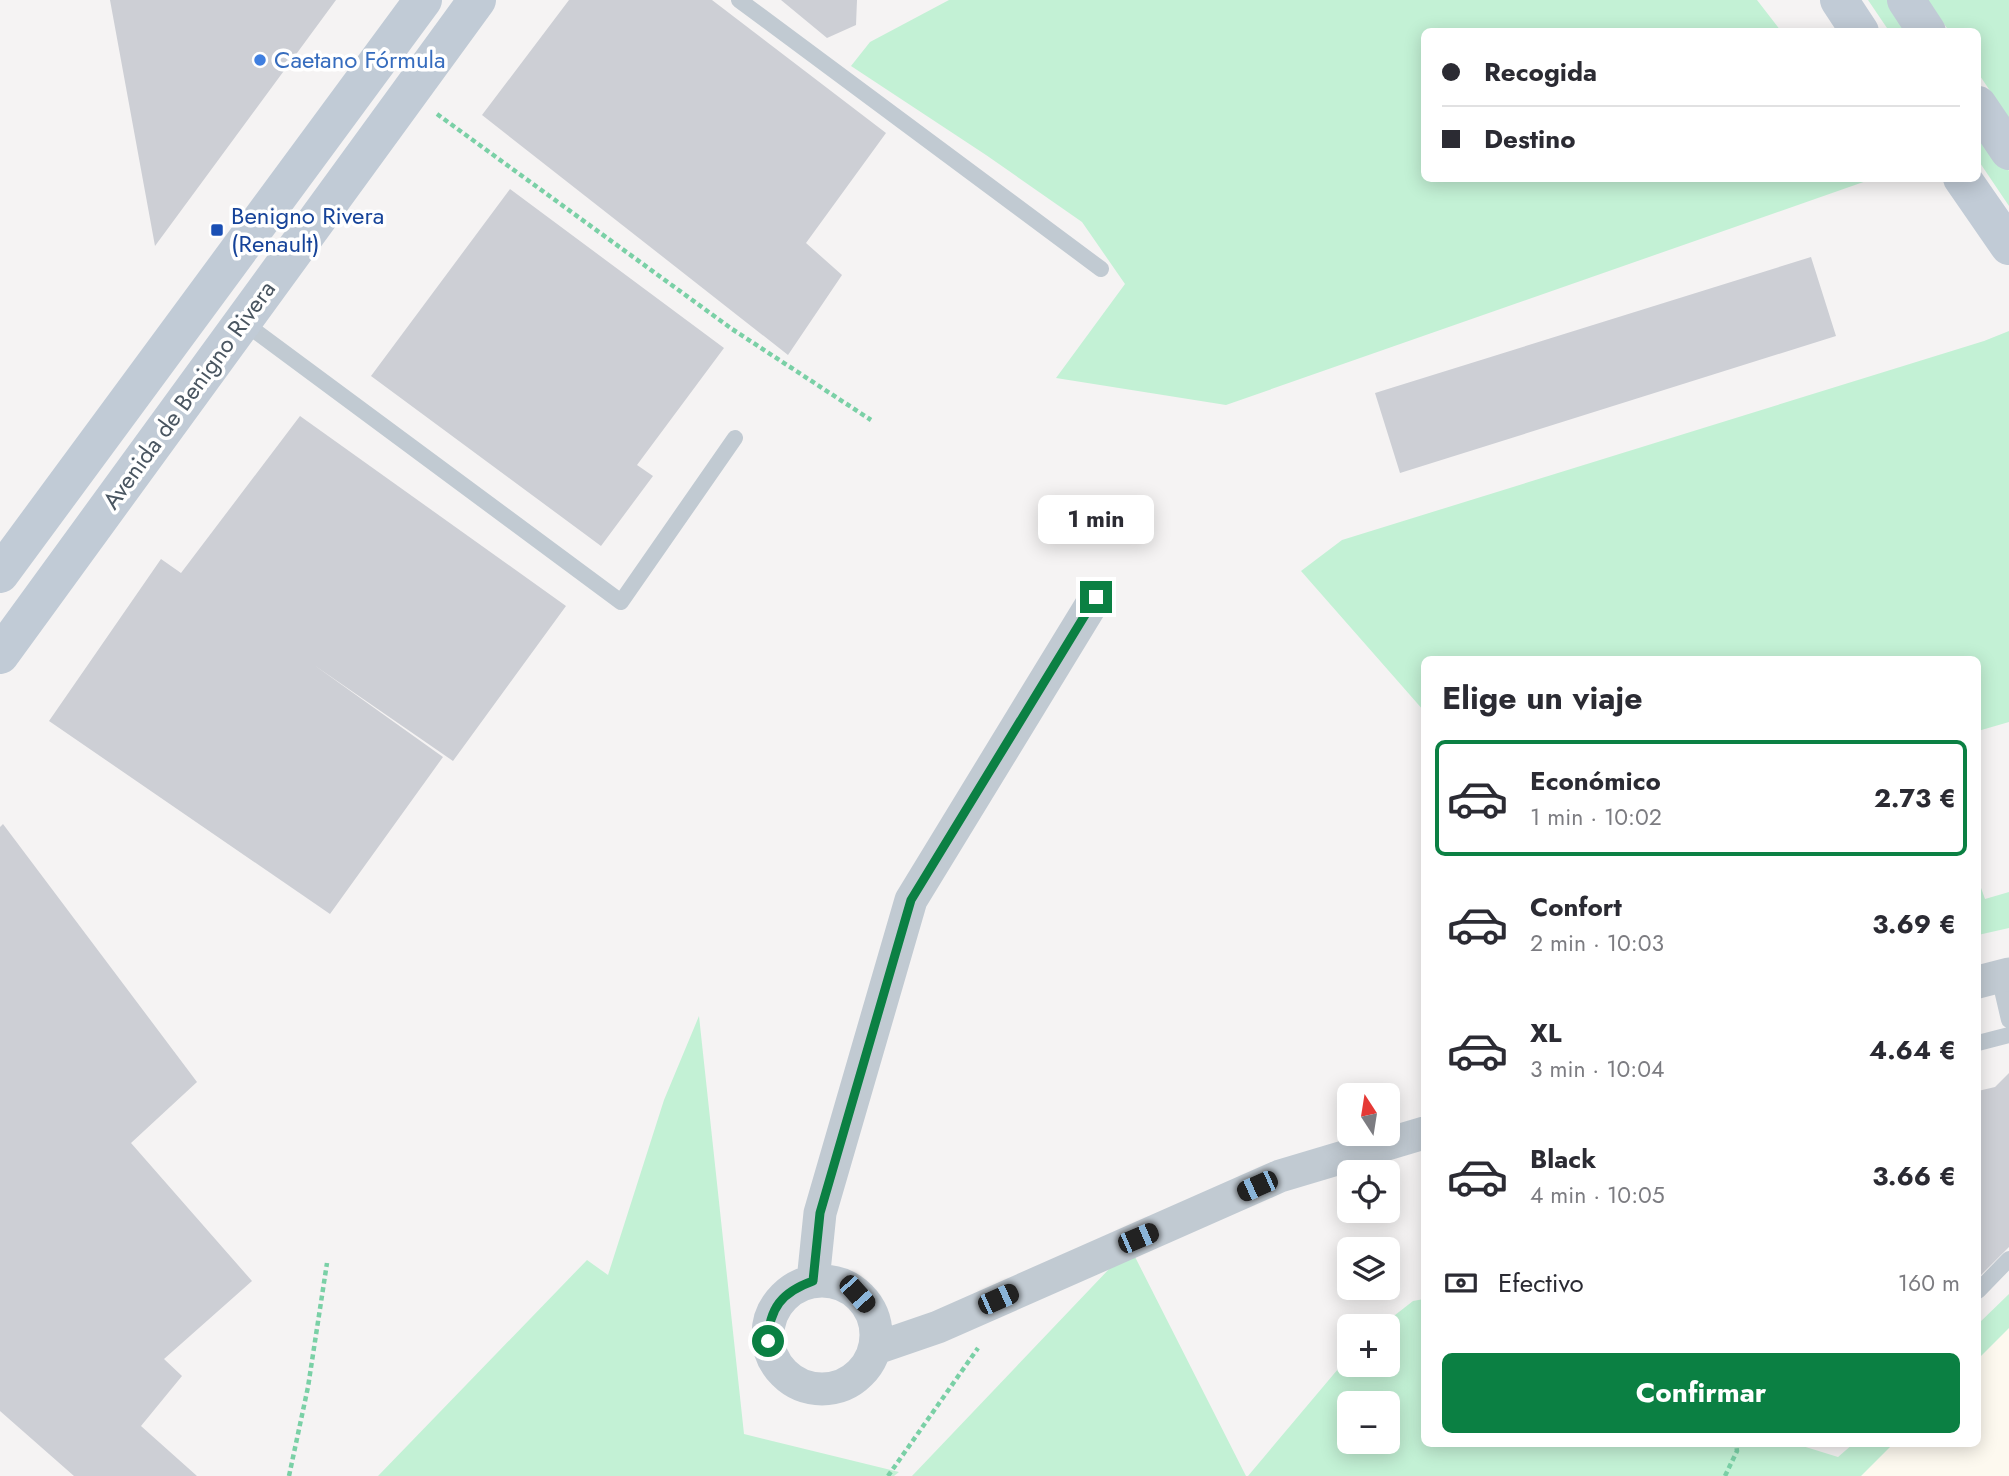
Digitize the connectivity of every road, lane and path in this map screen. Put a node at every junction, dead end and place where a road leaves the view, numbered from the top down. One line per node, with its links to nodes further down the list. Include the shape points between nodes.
1 (423, 0): 17 (main road, Avenida de Benigno Rivera)
2 (477, 0): 8 (main road, Avenida de Benigno Rivera)
3 (739, 0): 13 (lane)
4 (1839, 0): 6 (main road)
5 (1906, 0): 7 (main road)
6 (1857, 28)
7 (1924, 28)
8 (408, 94): 14 (main road, Avenida de Benigno Rivera); 15 (path, via 732,330)
9 (1981, 109): 10 (main road)
10 (2009, 151)
11 (1965, 182): 12 (main road)
12 (2009, 246)
13 (1101, 269)
14 (242, 322): 16 (lane, via 621,602); 19 (main road, Avenida de Benigno Rivera)
15 (871, 420)
16 (735, 438)
17 (0, 574)
18 (1096, 597): 27 (street, via 911,900 820,1213)
19 (0, 655)
20 (1995, 977): 21 (lane)
21 (2009, 1020)
22 (2009, 1035): 23 (lane)
23 (1981, 1042)
24 (1421, 1134): 30 (street, via 1280,1176 938,1326)
25 (2009, 1259): 28 (lane)
26 (327, 1263): 32 (path)
27 (813, 1281): 30 (street, via 844,1285 862,1299 874,1319); 30 (street, via 784,1296 768,1325 772,1357 781,1371 809,1388 842,1385 856,1377)
28 (1981, 1288)
29 (982, 1343): 33 (path)
30 (874, 1349)
31 (1737, 1447): 34 (path)
32 (289, 1476)
33 (888, 1476)
34 (1725, 1476)

